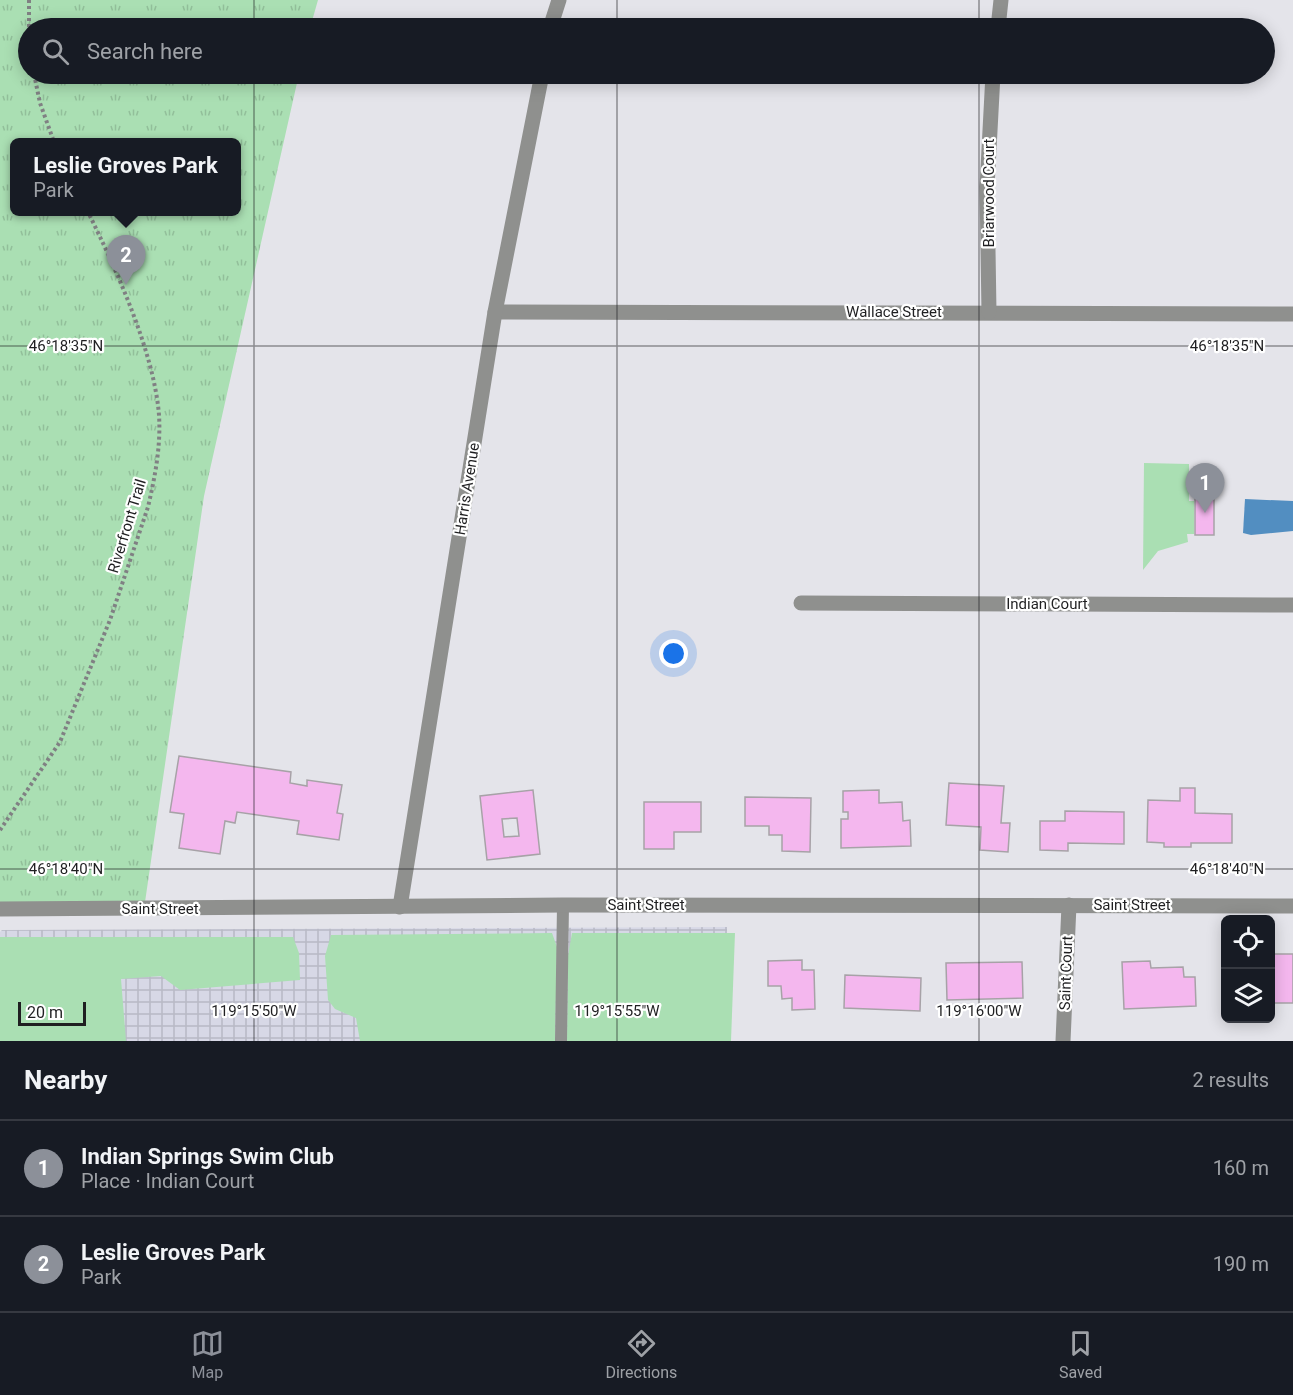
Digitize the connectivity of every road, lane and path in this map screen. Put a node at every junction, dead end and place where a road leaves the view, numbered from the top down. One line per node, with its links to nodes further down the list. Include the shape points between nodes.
1 (29, 0): 4 (path)
2 (559, 0): 5 (street)
3 (1001, 0): 6 (street)
4 (29, 18)
5 (553, 18)
6 (999, 18)
7 (36, 84): 10 (path)
8 (540, 84): 12 (street, Harris Avenue)
9 (992, 84): 13 (street, Briarwood Court, via 987,187)
10 (53, 138)
11 (90, 216): 17 (path, Riverfront Trail, via 126,299 151,375 159,414 155,478 117,600 81,696 60,742)
12 (495, 312): 13 (street, Wallace Street); 21 (street, Harris Avenue)
13 (989, 312): 14 (street, Wallace Street)
14 (1293, 314)
15 (801, 603): 16 (street, Indian Court)
16 (1293, 605)
17 (0, 831)
18 (563, 905): 19 (street, Saint Street); 21 (street, Saint Street); 23 (lane)
19 (1069, 905): 20 (street, Saint Street); 24 (street, Saint Court)
20 (1293, 906)
21 (400, 907): 22 (street, Saint Street)
22 (0, 909)
23 (561, 1041)
24 (1063, 1041)

